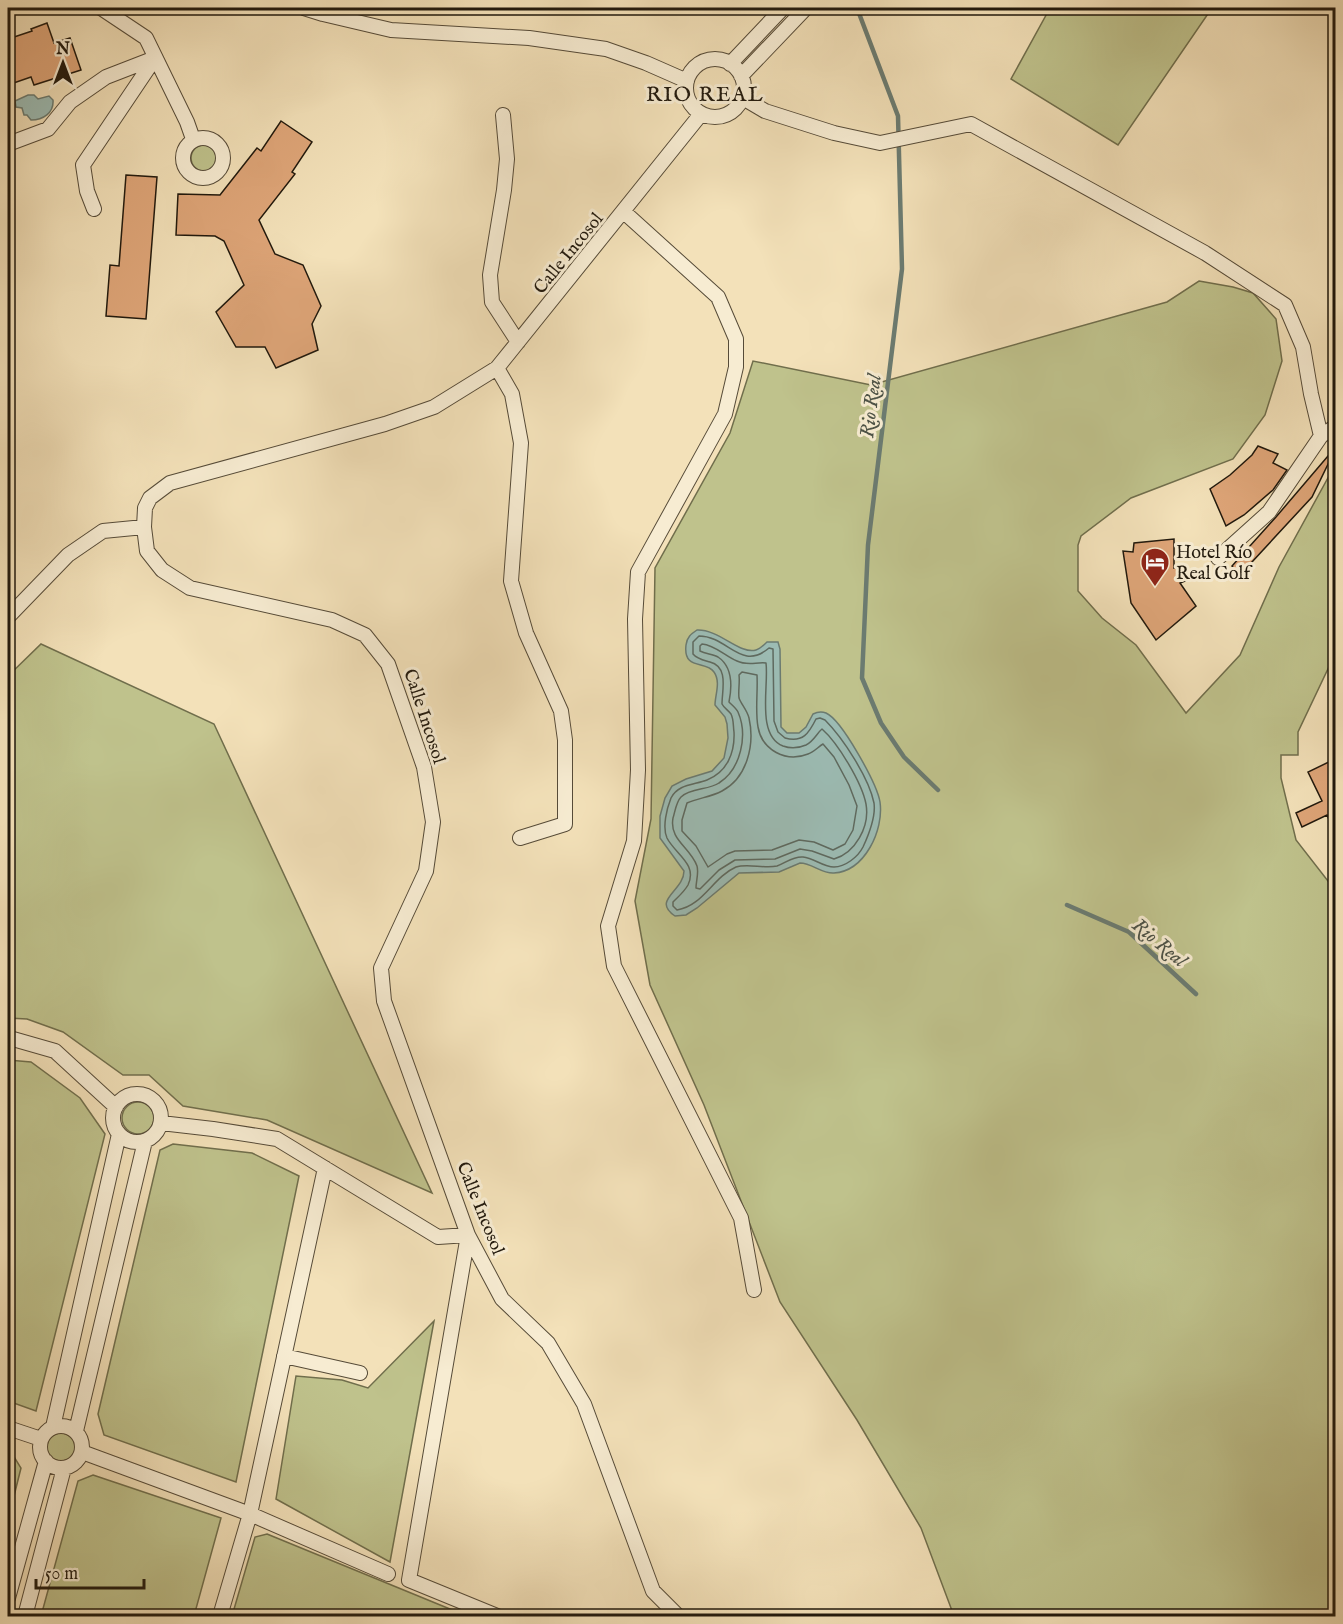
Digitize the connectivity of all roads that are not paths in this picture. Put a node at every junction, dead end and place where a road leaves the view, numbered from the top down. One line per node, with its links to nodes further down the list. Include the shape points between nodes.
1 (101, 8): 5 (street, via 146,38)
2 (304, 8): 8 (street, via 391,30 529,38 606,49)
3 (783, 8): 6 (street)
4 (806, 8): 7 (street)
5 (155, 58): 12 (street); 13 (street, via 106,77 70,102 48,129); 14 (street, via 83,165)
6 (730, 64): 7 (street); 8 (street, via 709,60 699,64)
7 (741, 76): 9 (street)
8 (687, 81): 10 (street, via 686,94 691,106)
9 (742, 98): 10 (street, via 733,112 717,118); 19 (street, via 765,111 880,143 972,124 1205,253 1285,305 1303,346)
10 (701, 114): 15 (street, Calle Incosol)
11 (503, 115): 16 (street, via 507,159 490,275 492,302)
12 (193, 139)
13 (8, 144)
14 (94, 209)
15 (624, 212): 16 (street, Calle Incosol); 31 (street, via 718,297 735,339 736,367 725,414 638,572 634,841 608,926 614,966 741,1218)
16 (518, 342): 17 (street, Calle Incosol)
17 (497, 368): 20 (street, Calle Incosol, via 434,407 170,483 150,498); 23 (street, via 512,394 521,443 511,581 526,633 561,711 565,740 565,824)
18 (1335, 426): 19 (street)
19 (1321, 436): 21 (street, via 1269,512)
20 (144, 526): 22 (street, via 104,531 68,555); 30 (street, Calle Incosol, via 147,551 162,570 190,588 332,620 365,635 388,664 424,767 433,822 426,871 381,968 384,1001)
21 (1218, 558)
22 (8, 617)
23 (520, 838)
24 (8, 1039): 25 (street, via 55,1051)
25 (116, 1107): 26 (street, via 127,1096 142,1094 155,1101 162,1115); 27 (street, via 113,1121)
26 (161, 1123): 28 (street, via 156,1134); 29 (street, via 277,1139)
27 (119, 1134): 28 (street, via 130,1141); 34 (street)
28 (145, 1141): 36 (street)
29 (325, 1168): 30 (street, via 438,1237); 32 (street)
30 (468, 1235): 46 (street, via 409,1580); 47 (street, Calle Incosol, via 502,1299 548,1343 584,1404 653,1591)
31 (754, 1290)
32 (284, 1356): 33 (street); 41 (street)
33 (360, 1373)
34 (53, 1427): 36 (street, via 65,1425); 37 (street)
35 (8, 1428): 37 (street)
36 (76, 1431): 38 (street, via 82,1441)
37 (41, 1439): 39 (street, via 40,1450)
38 (82, 1452): 40 (street, via 75,1463); 41 (street)
39 (46, 1461): 40 (street); 43 (street)
40 (64, 1468): 44 (street)
41 (250, 1514): 42 (street); 45 (street)
42 (388, 1574)
43 (8, 1598)
44 (25, 1617)
45 (220, 1617)
46 (496, 1617)
47 (678, 1617)

